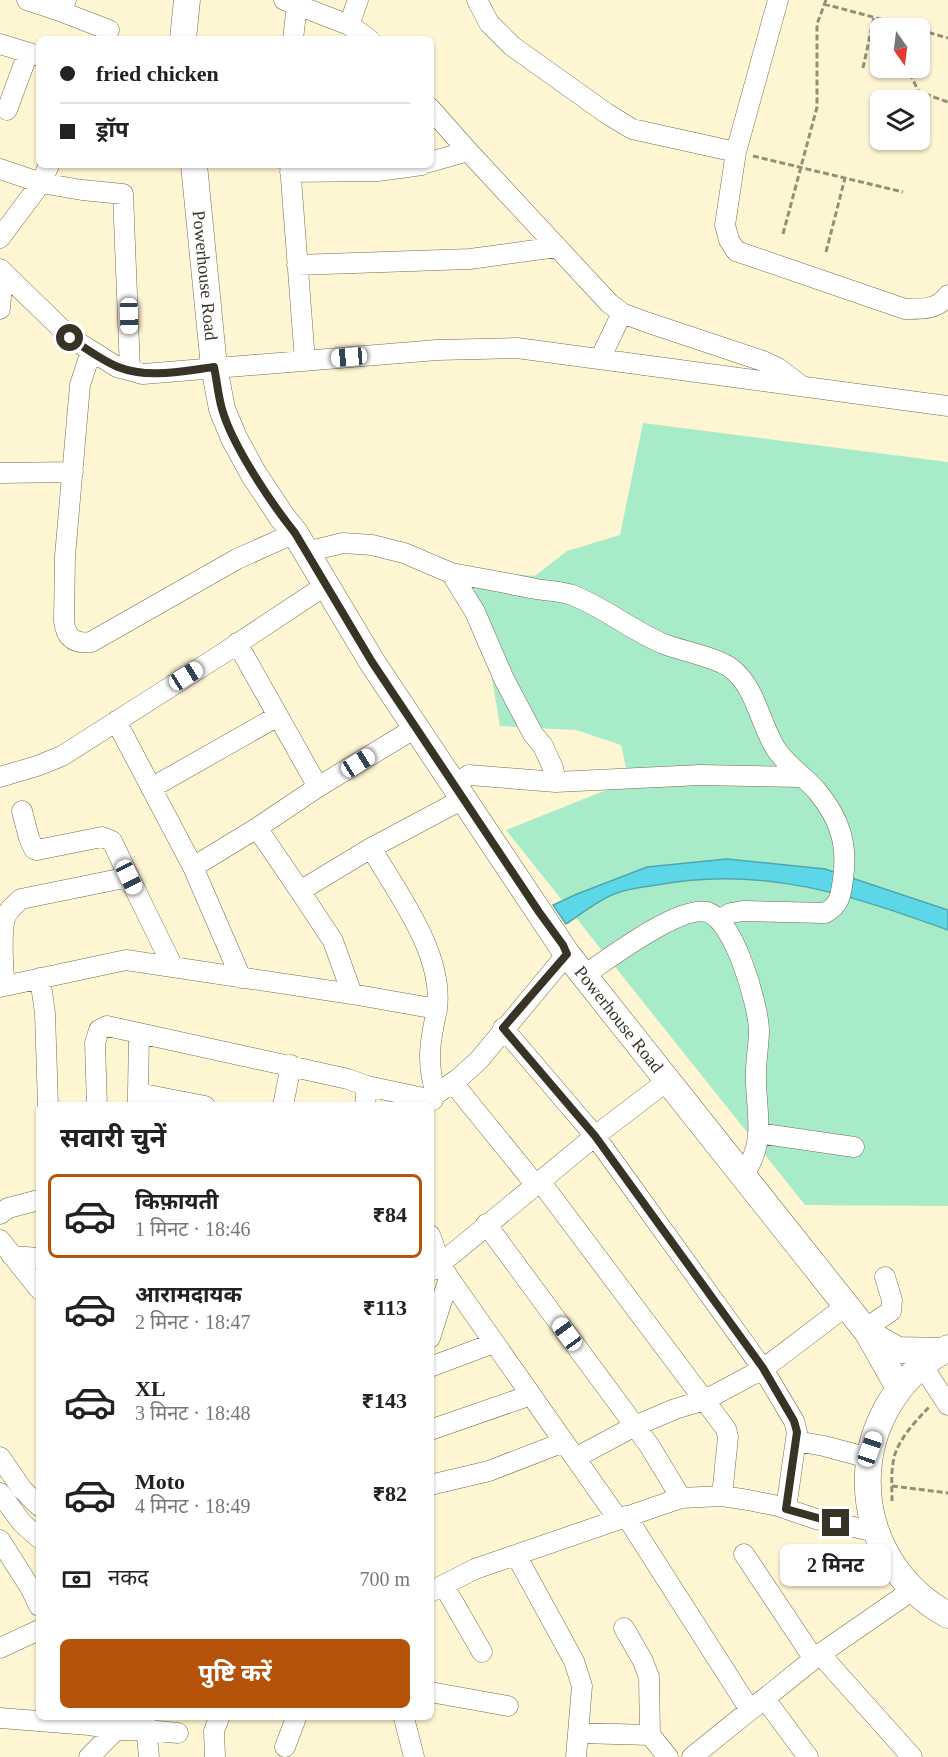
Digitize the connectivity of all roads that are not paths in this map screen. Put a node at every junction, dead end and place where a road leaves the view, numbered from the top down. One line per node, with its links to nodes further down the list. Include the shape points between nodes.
1 (27, 0): 7 (street)
2 (187, 0): 10 (main road)
3 (358, 0): 8 (street)
4 (477, 0): 18 (street, via 489,23 512,46 632,129)
5 (778, 0): 18 (street)
6 (291, 3): 8 (street); 11 (street)
7 (62, 5): 9 (street)
8 (350, 26): 12 (street)
9 (109, 30)
10 (183, 36)
11 (293, 36)
12 (365, 36)
13 (0, 44): 14 (street)
14 (34, 54): 16 (street)
15 (434, 113): 17 (street)
16 (2, 114)
17 (468, 151): 19 (street); 27 (street)
18 (736, 152): 30 (street, via 725,225 736,251 905,309 927,309)
19 (434, 161)
20 (48, 168): 25 (street)
21 (194, 168): 36 (main road, Powerhouse Road)
22 (290, 168): 23 (street); 28 (street)
23 (400, 168)
24 (0, 169): 25 (street)
25 (40, 183): 26 (street); 37 (street, via 123,194)
26 (0, 238)
27 (557, 247): 28 (street, via 470,259); 32 (street)
28 (297, 265): 35 (street)
29 (1, 271): 31 (street); 33 (street, via 70,338)
30 (948, 296)
31 (0, 309)
32 (622, 313): 34 (street); 38 (street, via 764,361)
33 (90, 351): 37 (street); 40 (street, via 80,385)
34 (600, 359): 35 (street, via 517,348); 38 (street)
35 (305, 361): 36 (street)
36 (214, 367): 37 (street, via 143,374); 42 (main road, Powerhouse Road, via 222,409 234,438)
37 (130, 370)
38 (801, 385): 39 (street)
39 (948, 406)
40 (73, 472): 41 (street); 42 (street, via 64,621 71,639 80,643 92,642 237,559)
41 (0, 473)
42 (300, 542): 43 (street, via 372,545); 44 (main road, Powerhouse Road)
43 (451, 573): 50 (street, via 570,594 644,635 733,669 750,692 775,747); 51 (street, via 475,612 533,734 543,746)
44 (326, 585): 45 (street); 48 (main road, Powerhouse Road)
45 (237, 643): 46 (street); 47 (street)
46 (278, 716): 52 (street); 53 (street)
47 (116, 721): 49 (street, via 62,756); 53 (street)
48 (417, 727): 52 (street); 54 (main road, Powerhouse Road)
49 (0, 777)
50 (801, 777): 51 (street, via 700,775); 61 (street, via 832,813 842,834 846,859 835,908 825,913 743,911)
51 (556, 782): 54 (street, via 469,775)
52 (318, 787): 56 (street)
53 (151, 788): 58 (street)
54 (460, 791): 57 (street); 62 (main road, Powerhouse Road)
55 (22, 811): 59 (street, via 34,849 102,837 112,841)
56 (257, 828): 58 (street); 60 (street)
57 (371, 848): 60 (street); 69 (street, via 431,956 439,994)
58 (193, 867): 66 (street)
59 (129, 877): 63 (street); 67 (street, via 21,899 6,916)
60 (300, 891): 68 (street, via 333,941)
61 (719, 920): 64 (street, via 708,912 698,912 665,922); 82 (street, via 736,948 757,1010)
62 (565, 949): 64 (main road, Powerhouse Road); 70 (street)
63 (173, 967): 65 (street, via 126,960); 66 (street)
64 (583, 976): 73 (main road, Powerhouse Road)
65 (40, 978): 67 (street); 78 (street)
66 (241, 978): 68 (street)
67 (2, 986)
68 (352, 994): 69 (street)
69 (437, 1009): 77 (street, via 429,1048)
70 (503, 1028): 74 (street, via 479,1060); 83 (street)
71 (139, 1033): 72 (street); 76 (street); 79 (street, via 107,1026 99,1030 94,1042)
72 (291, 1065): 75 (street, via 348,1078); 81 (street)
73 (667, 1081): 83 (street); 85 (main road, Powerhouse Road)
74 (453, 1083): 77 (street); 86 (street)
75 (366, 1096): 77 (street)
76 (138, 1099): 80 (street)
77 (433, 1100)
78 (48, 1102)
79 (97, 1102)
80 (167, 1102)
81 (284, 1102)
82 (758, 1133): 84 (street); 85 (street, via 755,1154)
83 (595, 1136): 86 (street); 103 (street)
84 (854, 1147)
85 (743, 1177): 97 (main road, Powerhouse Road)
86 (538, 1182): 89 (street); 106 (street)
87 (36, 1201): 88 (street)
88 (0, 1214)
89 (486, 1224): 94 (street); 108 (street)
90 (0, 1240): 92 (street)
91 (434, 1251): 94 (street)
92 (12, 1256): 93 (street); 96 (street)
93 (36, 1258)
94 (439, 1271): 98 (street); 100 (street)
95 (885, 1277): 99 (street, via 891,1311)
96 (36, 1285)
97 (846, 1306): 99 (main road, Powerhouse Road); 103 (street)
98 (434, 1308)
99 (866, 1331): 101 (main road, via 898,1350); 104 (main road)
100 (494, 1343): 102 (street); 105 (street)
101 (938, 1355): 104 (main road); 107 (street)
102 (434, 1366)
103 (763, 1368): 106 (street); 110 (street, via 794,1421)
104 (899, 1388): 113 (main road, via 881,1418)
105 (531, 1395): 109 (street); 111 (street)
106 (705, 1400): 108 (street); 116 (street, via 726,1428 728,1437)
107 (938, 1406)
108 (635, 1426): 111 (street); 117 (street)
109 (434, 1429)
110 (796, 1442): 113 (street); 120 (street)
111 (570, 1450): 114 (street); 121 (street)
112 (0, 1457): 115 (street)
113 (870, 1458): 122 (main road, via 867,1482)
114 (434, 1484)
115 (22, 1489): 118 (street); 119 (street)
116 (722, 1496): 117 (street); 120 (street)
117 (681, 1498): 121 (street)
118 (3, 1500): 123 (street)
119 (36, 1503)
120 (786, 1509): 122 (street)
121 (622, 1518): 126 (street); 137 (street)
122 (877, 1532): 128 (main road, via 880,1545 897,1572)
123 (36, 1535)
124 (0, 1539): 129 (street)
125 (744, 1554): 135 (street)
126 (516, 1555): 127 (street, via 475,1569); 146 (street, via 574,1660 582,1686)
127 (437, 1589): 134 (street)
128 (914, 1589): 130 (main road); 135 (street)
129 (36, 1599)
130 (948, 1615)
131 (624, 1628): 147 (street, via 649,1677)
132 (36, 1631): 133 (street)
133 (0, 1648)
134 (482, 1652)
135 (817, 1657): 137 (street); 149 (street)
136 (434, 1693): 138 (street)
137 (758, 1704): 150 (street); 157 (street)
138 (508, 1707)
139 (0, 1718): 144 (street)
140 (218, 1720): 153 (street, via 214,1731)
141 (295, 1720): 148 (street)
142 (405, 1720): 154 (street)
143 (145, 1724): 144 (street); 145 (street); 152 (street)
144 (116, 1730): 151 (street)
145 (178, 1733)
146 (579, 1733): 147 (street); 155 (street)
147 (650, 1735): 156 (street)
148 (285, 1747)
149 (900, 1753)
150 (703, 1754)
151 (89, 1757)
152 (149, 1757)
153 (215, 1757)
154 (414, 1757)
155 (576, 1757)
156 (668, 1757)
157 (808, 1757)

